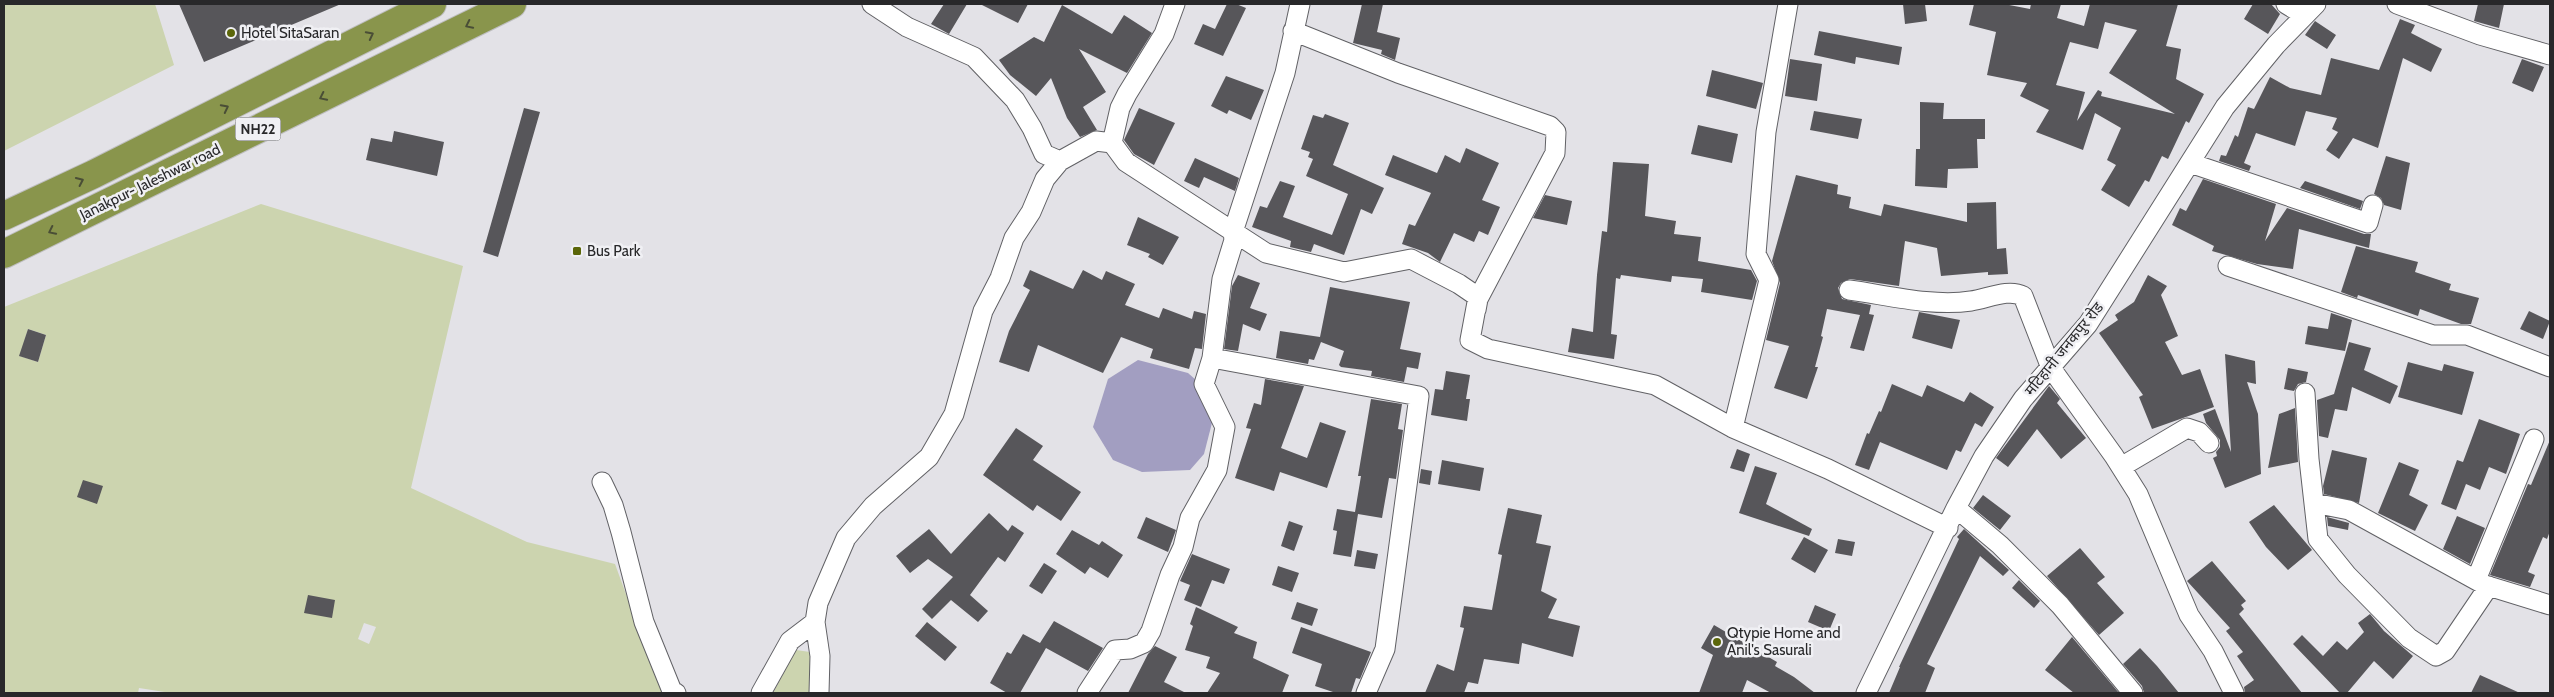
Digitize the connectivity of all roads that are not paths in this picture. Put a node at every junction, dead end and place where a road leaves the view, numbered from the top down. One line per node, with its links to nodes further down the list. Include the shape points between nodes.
1 (432, 4): 16 (highway, NH22, one-way to 1)
2 (512, 4): 18 (highway, Janakpur- Jaleshwar road / NH22, one-way to 18)
3 (872, 4): 13 (street, via 907,27 974,57 1015,100 1044,154)
4 (1175, 4): 12 (street, via 1164,34 1126,94)
5 (1300, 4): 10 (street)
6 (1788, 4): 26 (street, via 1766,132 1756,254 1769,280)
7 (2286, 4): 9 (street)
8 (2397, 4): 11 (street, via 2480,35)
9 (2310, 9): 14 (street, मटिहानी जनकपुर रोड, via 2225,107)
10 (1293, 31): 17 (street, via 1282,82); 21 (street, via 1398,73 1550,126 1556,132 1555,153 1478,299)
11 (2550, 55)
12 (1112, 143): 13 (street, via 1096,141); 17 (street, via 1126,162)
13 (1060, 161): 36 (street, via 1045,179 1031,212 1014,238 1000,278 983,311 954,414 929,456 874,506 846,538 818,603)
14 (2190, 163): 15 (street, via 2368,223); 24 (street, मटिहानी जनकपुर रोड, via 2088,324)
15 (2373, 205)
16 (4, 216)
17 (1233, 232): 21 (street, via 1266,253 1344,272 1410,259 1478,297); 22 (street, via 1234,240 1222,279)
18 (4, 254)
19 (2228, 266): 23 (street, via 2433,335 2466,335)
20 (1848, 290): 24 (street, via 1943,302 1970,301 2017,292 2023,296)
21 (1470, 340): 26 (street, via 1488,349 1655,385)
22 (1212, 358): 40 (street, via 1204,384 1225,427 1217,470 1190,518 1183,547 1151,631 1144,643 1130,650 1115,650); 41 (street, via 1419,396 1385,649)
23 (2550, 367)
24 (2051, 368): 29 (street); 32 (street, मटिहानी जनकपुर रोड, via 2023,399 1984,456)
25 (2305, 394): 31 (street)
26 (1733, 428): 33 (street, via 1828,469)
27 (2534, 439): 34 (street)
28 (2209, 443): 29 (street, via 2199,432 2187,428)
29 (2121, 467): 44 (street, via 2147,514 2189,615 2213,651)
30 (602, 482): 37 (street, via 621,532 644,622 672,691)
31 (2314, 503): 34 (street, via 2349,510); 34 (street, via 2318,539 2347,575 2409,638 2436,656 2445,651)
32 (1956, 508): 33 (street, मटिहानी जनकपुर रोड); 43 (street, via 2000,545 2060,605)
33 (1948, 528): 42 (street, मटिहानी जनकपुर रोड)
34 (2483, 583): 35 (street)
35 (2550, 605)
36 (815, 622): 38 (street, via 790,641); 39 (street, via 820,656)
37 (676, 693)
38 (761, 693)
39 (819, 693)
40 (1087, 693)
41 (1366, 693)
42 (1866, 693)
43 (2133, 693)
44 (2234, 693)

